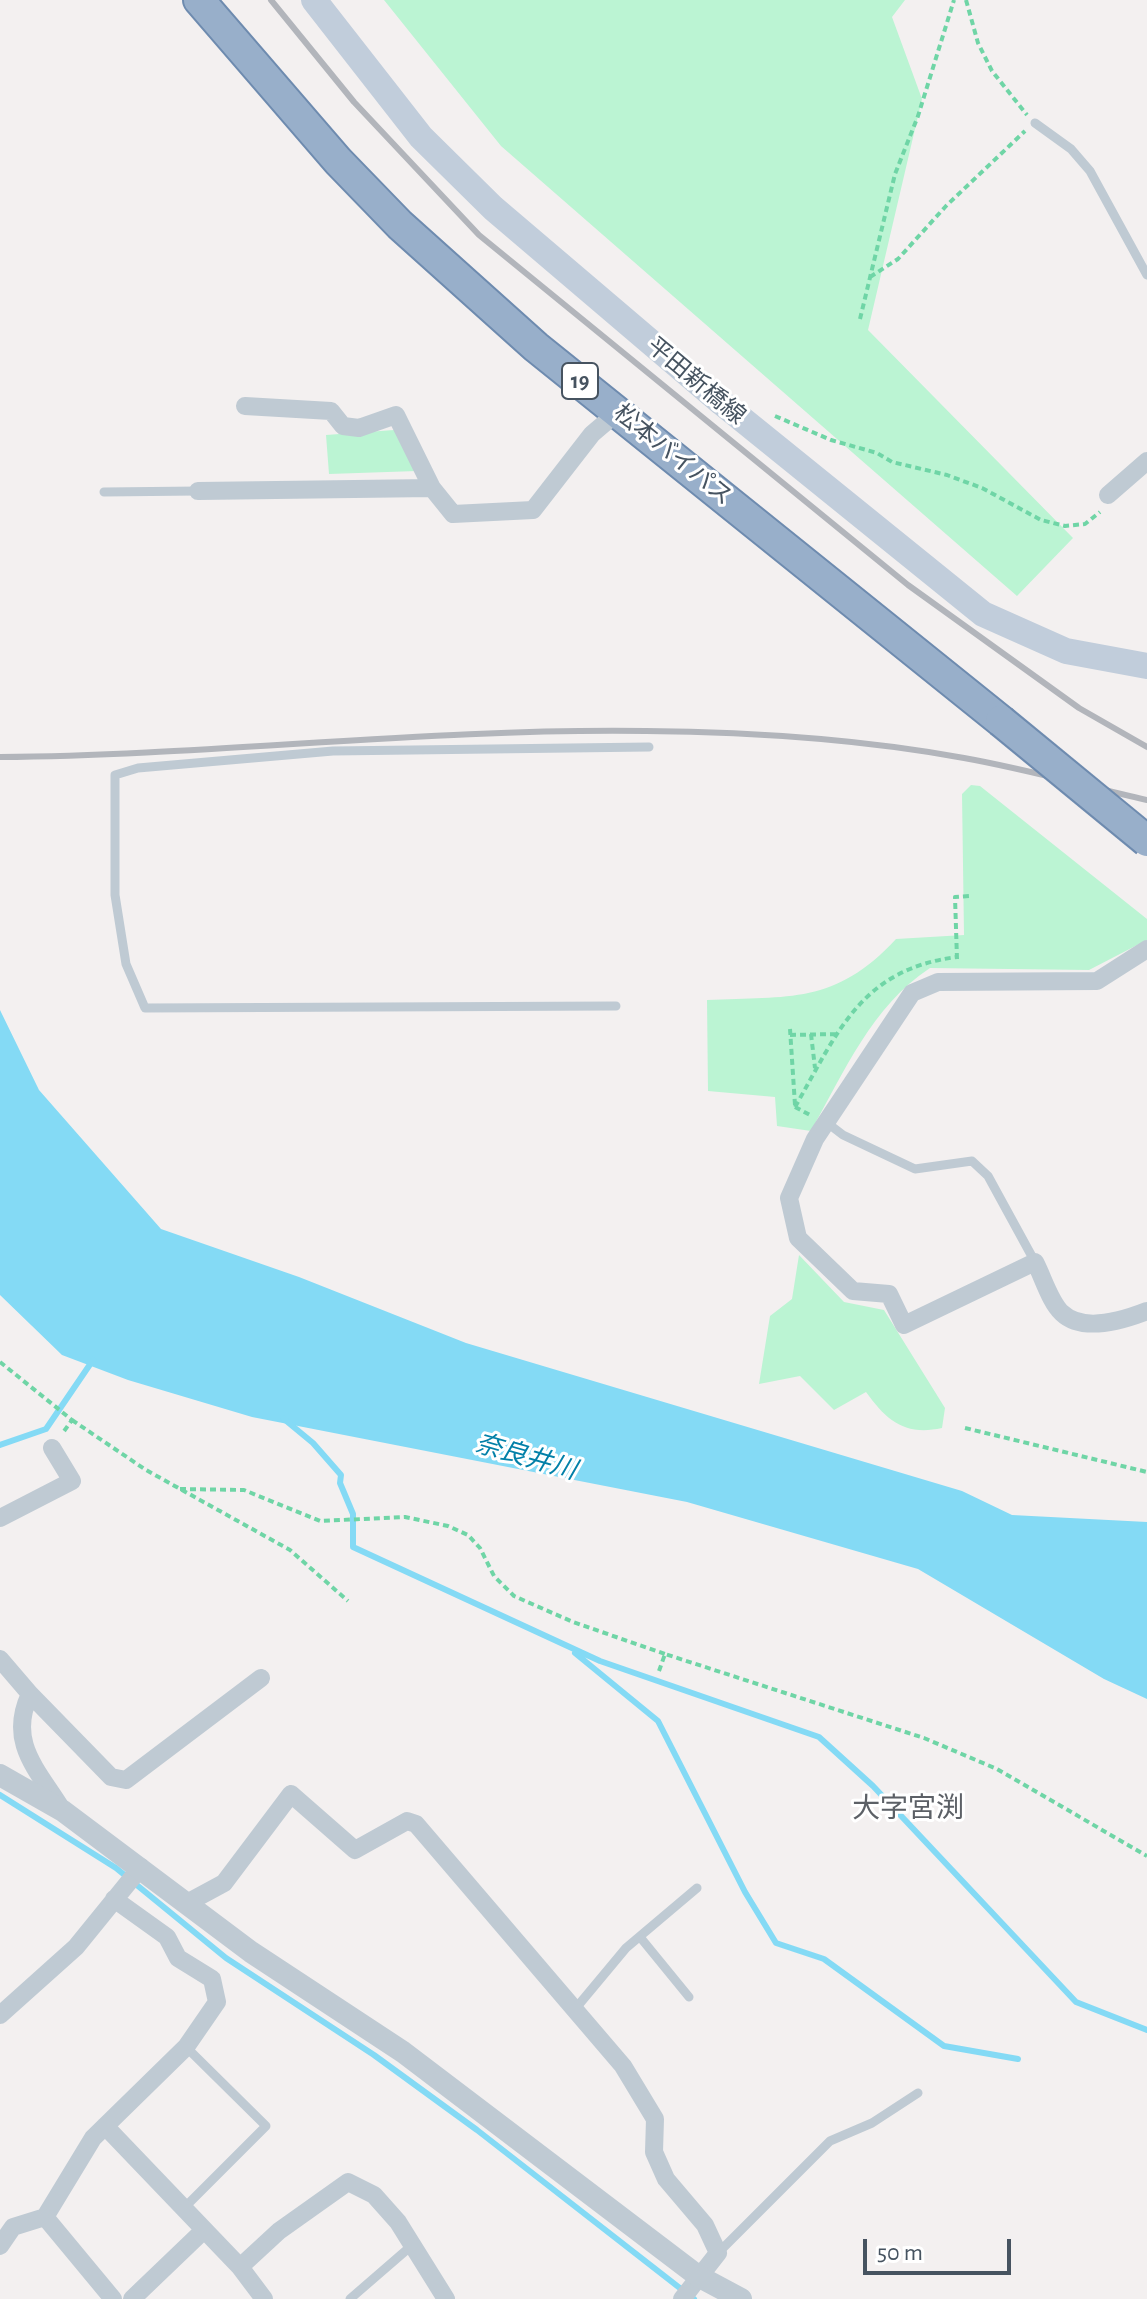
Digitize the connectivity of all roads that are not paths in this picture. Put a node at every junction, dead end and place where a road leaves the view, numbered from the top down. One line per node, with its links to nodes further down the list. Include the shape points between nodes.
1 (199, 0): 6 (highway, 松本バイパス / 19, via 400,225 536,347)
2 (314, 0): 12 (main road, 平田新橋線, via 421,137 493,208 722,403 983,614 1066,651)
3 (1035, 123): 4 (lane, via 1071,149 1090,171)
4 (1147, 275)
5 (245, 406): 8 (street, via 331,411 343,426 359,428 396,415)
6 (619, 411): 8 (street, via 592,434 533,510 453,514); 14 (highway, 松本バイパス / 19, bridge)
7 (1147, 461): 11 (street)
8 (432, 488): 9 (street)
9 (198, 491): 10 (lane)
10 (104, 492)
11 (1108, 495)
12 (1147, 666)
13 (649, 747): 16 (lane, via 333,751 138,768 115,775 115,895 126,964 145,1008)
14 (1147, 841)
15 (1147, 949): 17 (street, via 1097,981 938,982 912,993)
16 (616, 1006)
17 (826, 1122): 18 (lane, via 915,1169 972,1161 988,1176); 18 (street, via 789,1198 798,1238 853,1291 889,1294 904,1325)
18 (1035, 1262): 19 (street, via 1062,1314 1083,1322 1120,1322)
19 (1147, 1311)
20 (52, 1448): 21 (street, via 72,1481)
21 (0, 1518)
22 (0, 1659): 24 (street)
23 (261, 1678): 24 (street, via 126,1780 111,1777)
24 (30, 1694): 26 (street, via 20,1732 27,1755)
25 (0, 1775): 26 (street)
26 (63, 1811): 27 (street)
27 (128, 1883): 29 (street); 33 (street, via 76,1947); 34 (street, via 178,1958 212,1979 217,2002)
28 (697, 1888): 30 (lane)
29 (187, 1903): 32 (street, via 224,1883 291,1794 355,1850 407,1821 416,1824); 44 (street, via 403,2052)
30 (640, 1937): 31 (lane); 32 (lane)
31 (689, 1997)
32 (576, 2008): 42 (street, via 623,2066 655,2119 654,2152 666,2179 705,2225)
33 (2, 2009)
34 (186, 2047): 36 (street); 37 (lane, via 266,2126)
35 (918, 2093): 42 (lane, via 872,2123 830,2141)
36 (105, 2126): 37 (street); 38 (street)
37 (183, 2208): 39 (street)
38 (45, 2217): 40 (street, via 13,2227); 45 (street)
39 (204, 2230): 43 (street); 46 (street)
40 (0, 2246)
41 (410, 2247): 43 (street, via 398,2222 374,2195 348,2182 279,2231); 48 (lane); 49 (street)
42 (718, 2253): 44 (street)
43 (240, 2267): 47 (street)
44 (688, 2290): 50 (street)
45 (113, 2299)
46 (132, 2299)
47 (264, 2299)
48 (350, 2299)
49 (446, 2299)
50 (741, 2299)

